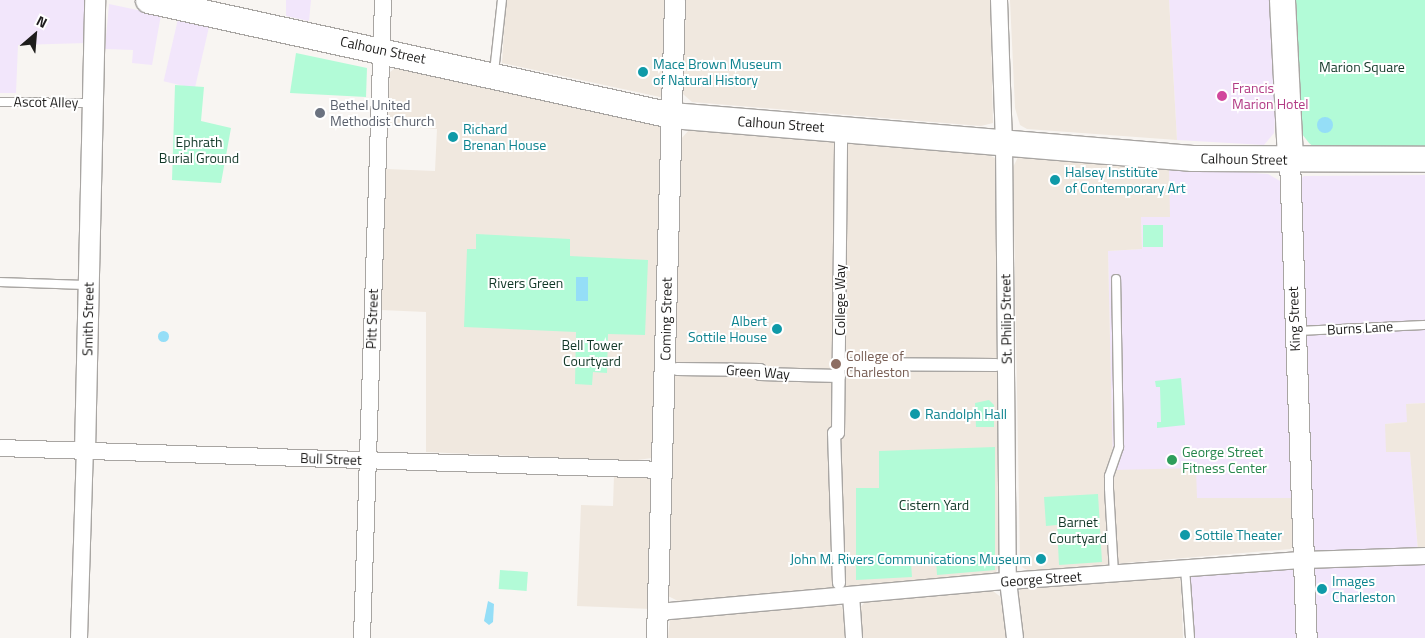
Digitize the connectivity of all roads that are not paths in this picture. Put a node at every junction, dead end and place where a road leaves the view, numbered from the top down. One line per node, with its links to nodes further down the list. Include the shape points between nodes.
1 (96, 0): 11 (street, Smith Street)
2 (148, 0): 8 (main road, Calhoun Street)
3 (384, 0): 8 (street, Pitt Street)
4 (502, 0): 9 (lane)
5 (676, 0): 12 (street, Coming Street)
6 (999, 0): 14 (street, St. Philip Street)
7 (1282, 0): 16 (main road, King Street)
8 (381, 49): 9 (main road, Calhoun Street); 27 (street, Pitt Street)
9 (494, 75): 12 (main road, Calhoun Street)
10 (0, 102): 11 (lane, Ascot Alley)
11 (93, 103): 19 (street, Smith Street)
12 (671, 115): 13 (main road, Calhoun Street); 28 (street, Coming Street)
13 (841, 128): 14 (main road, Calhoun Street); 24 (street, College Way)
14 (1004, 142): 16 (main road, Calhoun Street, via 1192,158); 33 (street, St. Philip Street)
15 (1425, 159): 16 (main road, Calhoun Street)
16 (1290, 160): 21 (street, King Street)
17 (1116, 279): 32 (lane, via 1119,447 1108,488)
18 (0, 282): 19 (lane)
19 (90, 285): 26 (street, Smith Street)
20 (1425, 325): 21 (lane, Burns Lane)
21 (1294, 332): 30 (street, King Street)
22 (996, 365): 24 (street, Green Way)
23 (677, 369): 24 (street, Green Way, via 760,370 760,374)
24 (839, 370): 34 (street, College Way, via 838,433 834,433)
25 (0, 448): 26 (street, Bull Street)
26 (85, 451): 27 (street, Bull Street); 37 (street, Smith Street)
27 (368, 460): 28 (street, Bull Street); 38 (street, Pitt Street)
28 (662, 470): 36 (street, Coming Street)
29 (1425, 556): 30 (street, George Street)
30 (1304, 560): 31 (street, George Street); 43 (street, King Street)
31 (1185, 568): 32 (street, George Street); 42 (lane)
32 (1114, 573): 33 (street, George Street)
33 (1008, 581): 35 (street, George Street); 41 (street, St. Philip Street)
34 (838, 583)
35 (851, 595): 36 (street, George Street); 40 (street)
36 (658, 612): 39 (street, Coming Street)
37 (79, 638)
38 (362, 638)
39 (657, 638)
40 (854, 638)
41 (1015, 638)
42 (1190, 638)
43 (1307, 638)

